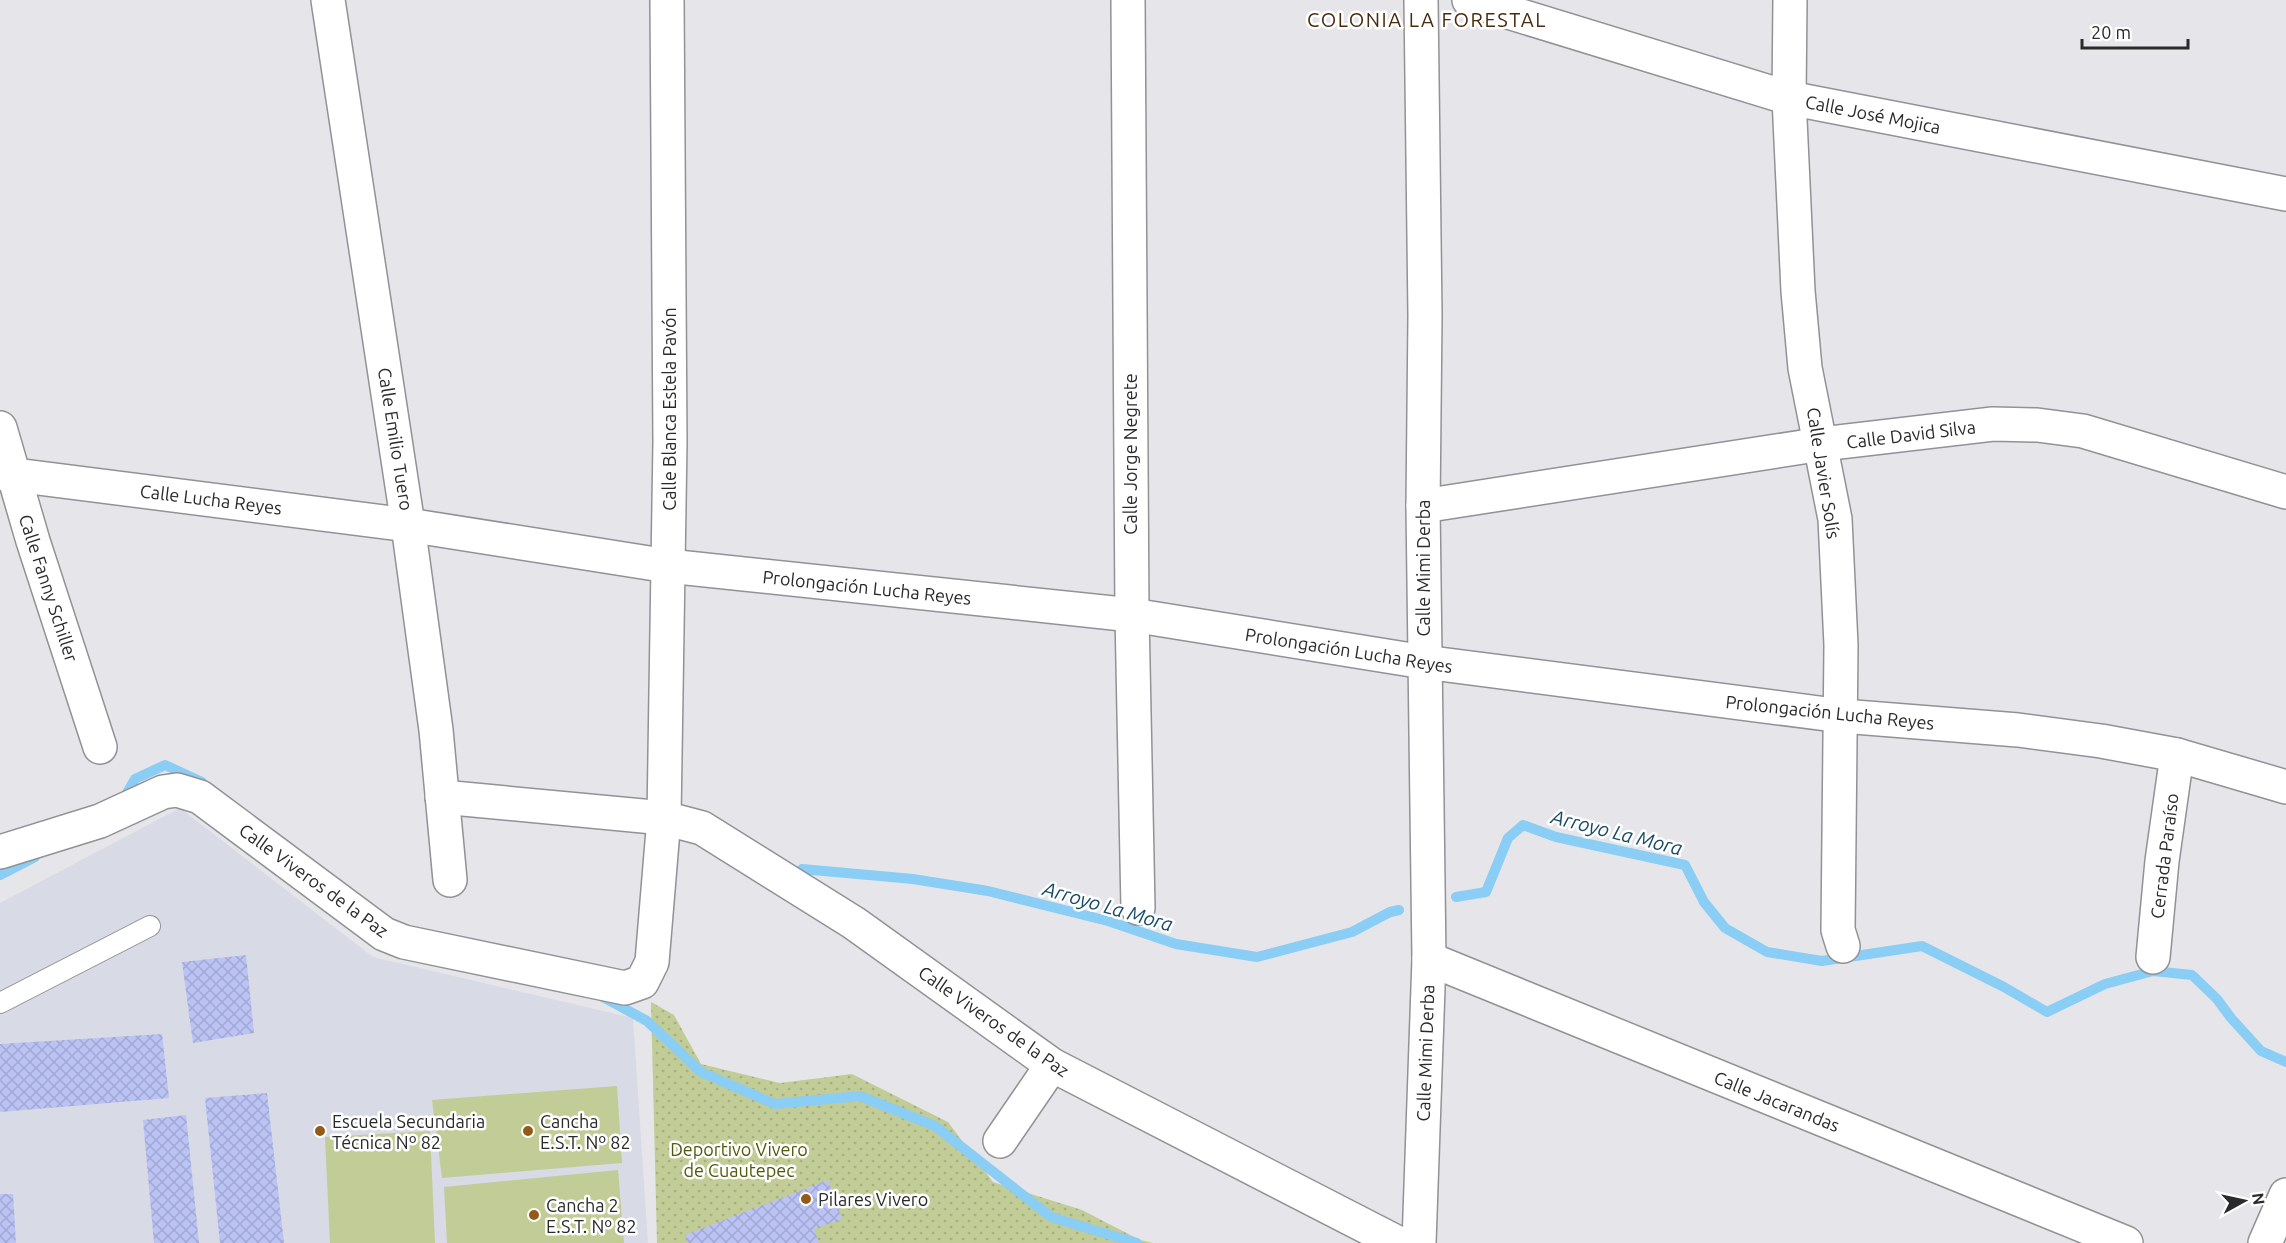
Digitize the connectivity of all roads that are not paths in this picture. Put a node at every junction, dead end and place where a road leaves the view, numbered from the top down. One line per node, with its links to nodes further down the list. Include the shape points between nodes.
1 (328, 0): 14 (street, Calle Emilio Tuero)
2 (667, 0): 15 (street, Calle Blanca Estela Pavón)
3 (1128, 0): 16 (street, Calle Jorge Negrete)
4 (1421, 0): 13 (street, Calle Mimi Derba)
5 (1469, 0): 7 (street, Calle José Mojica)
6 (1790, 0): 7 (street, Calle Javier Solís)
7 (1789, 98): 8 (street, Calle José Mojica); 10 (street, Calle Javier Solís, via 1805,368)
8 (2286, 194)
9 (0, 428): 11 (street, Calle Fanny Schiller)
10 (1822, 444): 12 (street, Calle David Silva, via 1993,424 2037,425 2084,431); 13 (street, Calle David Silva); 18 (street, Calle Javier Solís, via 1835,519)
11 (7, 473): 14 (street, Calle Lucha Reyes); 19 (street, Calle Fanny Schiller)
12 (2286, 492)
13 (1423, 506): 17 (street, Calle Mimi Derba)
14 (408, 525): 15 (street, Prolongación Lucha Reyes); 22 (street, Calle Emilio Tuero)
15 (668, 566): 16 (street, Prolongación Lucha Reyes); 23 (street, Calle Blanca Estela Pavón)
16 (1132, 615): 17 (street, Prolongación Lucha Reyes); 26 (street, Calle Jorge Negrete)
17 (1424, 662): 18 (street, Prolongación Lucha Reyes); 30 (street, Calle Mimi Derba)
18 (1842, 716): 20 (street, Prolongación Lucha Reyes, via 2018,730); 28 (street, Calle Javier Solís, via 1838,930)
19 (100, 747)
20 (2176, 756): 21 (street, Prolongación Lucha Reyes); 29 (street, Cerrada Paraíso)
21 (2286, 787)
22 (442, 797): 23 (street, Calle Viveros de la Paz); 25 (street, Calle Emilio Tuero)
23 (664, 818): 31 (street, Calle Blanca Estela Pavón, via 652,962); 33 (street, Calle Viveros de la Paz, via 702,828 854,923)
24 (0, 852): 31 (street, Calle Viveros de la Paz, via 100,821 163,792 177,790 200,797 384,934 404,942 625,988)
25 (450, 880)
26 (1138, 908)
27 (150, 926): 32 (lane)
28 (1843, 946)
29 (2153, 957)
30 (1429, 958): 37 (street, Calle Mimi Derba); 38 (street, Calle Jacarandas)
31 (642, 982)
32 (0, 1003)
33 (1052, 1065): 34 (street); 36 (street, Calle Viveros de la Paz)
34 (1000, 1141)
35 (2286, 1195): 39 (street)
36 (1398, 1243)
37 (1419, 1243)
38 (2126, 1243)
39 (2265, 1243)

